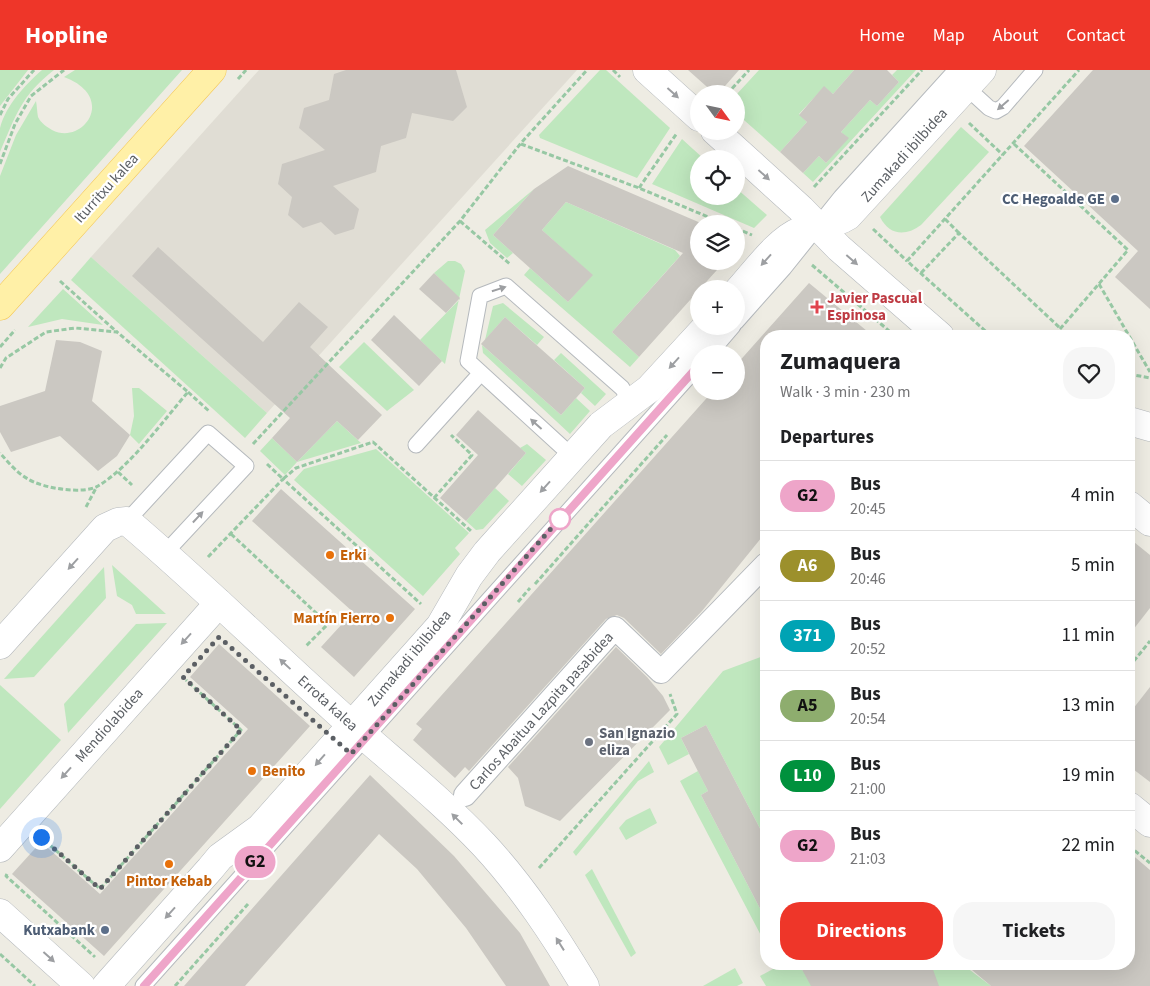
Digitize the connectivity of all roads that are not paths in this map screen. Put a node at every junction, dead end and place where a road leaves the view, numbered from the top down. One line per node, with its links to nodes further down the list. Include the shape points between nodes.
1 (212, 70): 9 (main road, Iturritxu kalea)
2 (647, 70): 5 (street, one-way to 5)
3 (1035, 70): 4 (lane, one-way to 4, via 996,111 989,108)
4 (968, 76): 7 (street, Zumakadi ibilbidea, via 848,216)
5 (689, 124)
6 (725, 140): 7 (street, one-way to 7)
7 (818, 226): 8 (street, Zumakadi ibilbidea, one-way to 8, via 796,232 785,240); 10 (lane); 11 (street, one-way to 11)
8 (745, 283)
9 (0, 306)
10 (745, 312)
11 (933, 330)
12 (699, 335): 17 (street, Zumakadi ibilbidea, one-way to 17, via 662,376)
13 (725, 335): 14 (lane)
14 (716, 345)
15 (480, 374): 17 (lane, one-way to 17, via 468,361 480,296 506,286 622,388); 18 (lane); 19 (lane, one-way to 15)
16 (690, 375): 27 (lane, Zumakadi ibilbidea)
17 (631, 402): 19 (street, Zumakadi ibilbidea, via 601,425)
18 (416, 445)
19 (573, 457): 27 (street, Zumakadi ibilbidea, one-way to 27, via 478,564 440,626)
20 (1135, 510): 21 (street)
21 (1150, 522)
22 (116, 524): 23 (street, Errota kalea); 23 (lane, one-way to 22, via 246,466 208,433); 26 (street, one-way to 26)
23 (164, 553): 25 (street, Errota kalea)
24 (760, 570): 28 (street, Carlos Abaitua Lazpita pasabidea, via 661,672 615,628)
25 (219, 603): 27 (street, Errota kalea, one-way to 25); 31 (street, Mendiolabidea, one-way to 31)
26 (0, 645)
27 (359, 730): 33 (street, Zumakadi ibilbidea, one-way to 33, via 260,828 210,868); 35 (lane, Zumakadi ibilbidea); 36 (street, Errota kalea, one-way to 27, via 542,917 484,845)
28 (464, 795)
29 (1135, 811): 30 (street)
30 (1150, 823)
31 (6, 858)
32 (0, 913): 34 (street, one-way to 34)
33 (110, 980)
34 (81, 986)
35 (144, 986)
36 (585, 986)

